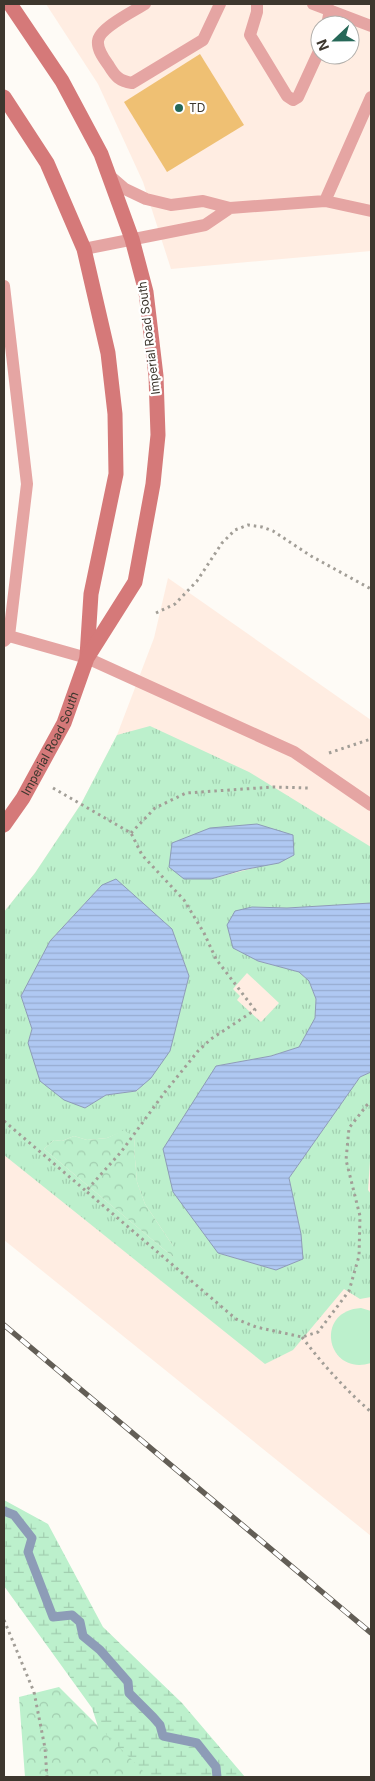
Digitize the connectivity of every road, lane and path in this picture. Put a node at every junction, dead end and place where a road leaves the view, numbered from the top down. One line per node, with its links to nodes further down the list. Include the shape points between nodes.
1 (10, 4): 12 (street, Imperial Road South, via 62,81)
2 (145, 4): 3 (lane, via 102,31 98,42 101,54 116,78 124,82 132,83 203,40)
3 (220, 4)
4 (257, 4): 9 (lane, via 250,35 287,96 293,100 298,98)
5 (313, 4): 6 (lane)
6 (330, 10): 7 (lane); 8 (lane)
7 (329, 15)
8 (371, 26)
9 (313, 65)
10 (4, 97): 17 (street, Imperial Road South, via 47,163)
11 (371, 97): 13 (lane)
12 (110, 176): 14 (lane, via 125,189 171,206 203,201); 16 (street, Imperial Road South)
13 (325, 202): 14 (lane); 15 (lane)
14 (230, 208): 16 (lane, via 205,225)
15 (371, 211)
16 (132, 239): 17 (lane); 22 (street, Imperial Road South, via 146,292 156,376 158,435 153,484 135,582)
17 (84, 249): 22 (street, Imperial Road South, via 108,354 115,414 116,474 91,594)
18 (4, 286): 21 (lane, via 27,484)
19 (371, 589): 20 (path, via 273,531 248,525 234,530 197,581 175,604)
20 (156, 613)
21 (6, 639): 22 (lane)
22 (87, 658): 24 (lane); 25 (street, Imperial Road South, via 64,723)
23 (371, 739): 24 (path)
24 (306, 760): 26 (lane)
25 (35, 777): 28 (street, Imperial Road South); 29 (path)
26 (341, 784): 27 (lane); 29 (path, via 186,793 155,808)
27 (371, 806)
28 (4, 825)
29 (131, 832): 32 (path, via 142,855 184,900 216,959 255,1010 198,1051 121,1152)
30 (371, 1102): 33 (path, via 348,1128 346,1160 360,1216 359,1256 349,1292 318,1332)
31 (4, 1121): 32 (path)
32 (86, 1191): 33 (path, via 236,1319)
33 (302, 1337): 34 (path, via 321,1363)
34 (371, 1412)
35 (4, 1620): 36 (path, via 34,1692)
36 (47, 1777)

